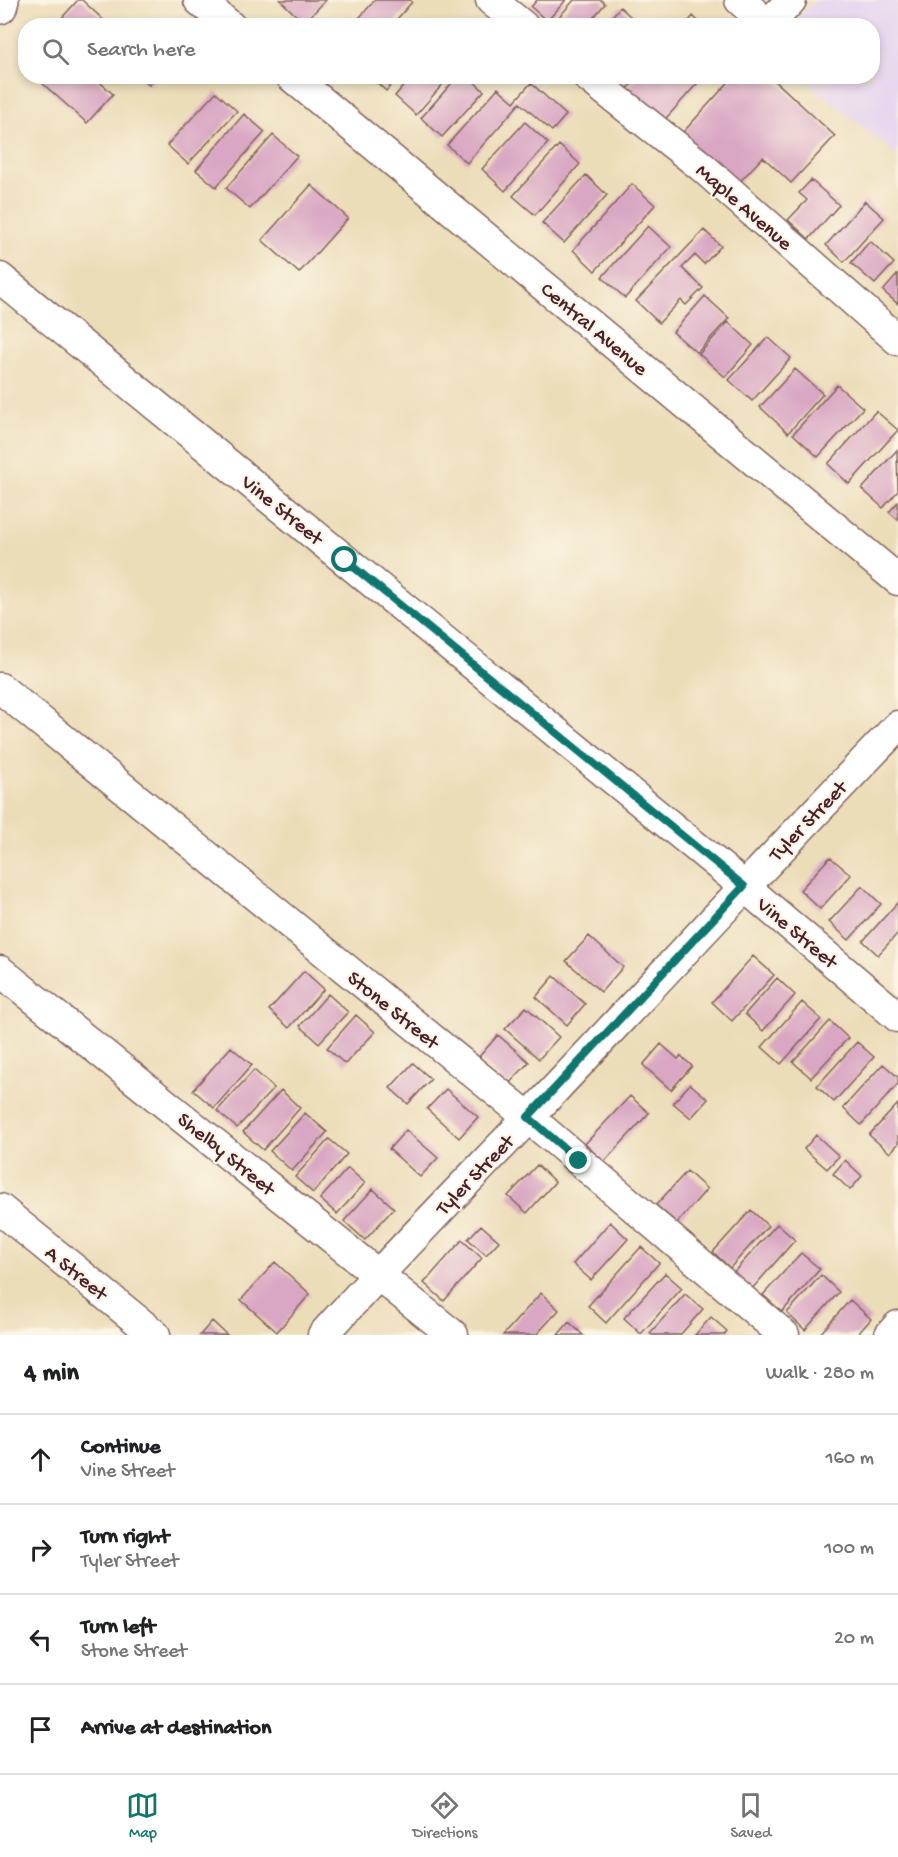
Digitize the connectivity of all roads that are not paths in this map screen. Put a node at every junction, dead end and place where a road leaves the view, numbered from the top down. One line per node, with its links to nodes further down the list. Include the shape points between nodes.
1 (2, 0): 6 (main road)
2 (199, 0): 7 (street)
3 (491, 0): 8 (street)
4 (740, 0): 9 (street)
5 (791, 0): 10 (street)
6 (0, 7)
7 (220, 18)
8 (513, 18)
9 (760, 18)
10 (774, 18)
11 (301, 84): 15 (street, Central Avenue)
12 (597, 84): 14 (street, Maple Avenue, via 701,166)
13 (0, 278): 18 (street, Vine Street)
14 (898, 340)
15 (898, 580)
16 (0, 688): 21 (street, Stone Street)
17 (898, 726): 18 (street, Tyler Street)
18 (744, 886): 20 (street, Vine Street); 21 (street, Tyler Street)
19 (0, 971): 23 (street, Shelby Street)
20 (898, 1017)
21 (528, 1117): 23 (street, Tyler Street); 28 (street, Stone Street)
22 (0, 1209): 25 (street, A Street)
23 (378, 1273): 26 (street, Tyler Street); 27 (street, Shelby Street)
24 (898, 1326): 29 (street)
25 (155, 1335)
26 (323, 1335)
27 (453, 1335)
28 (784, 1335)
29 (890, 1335)

